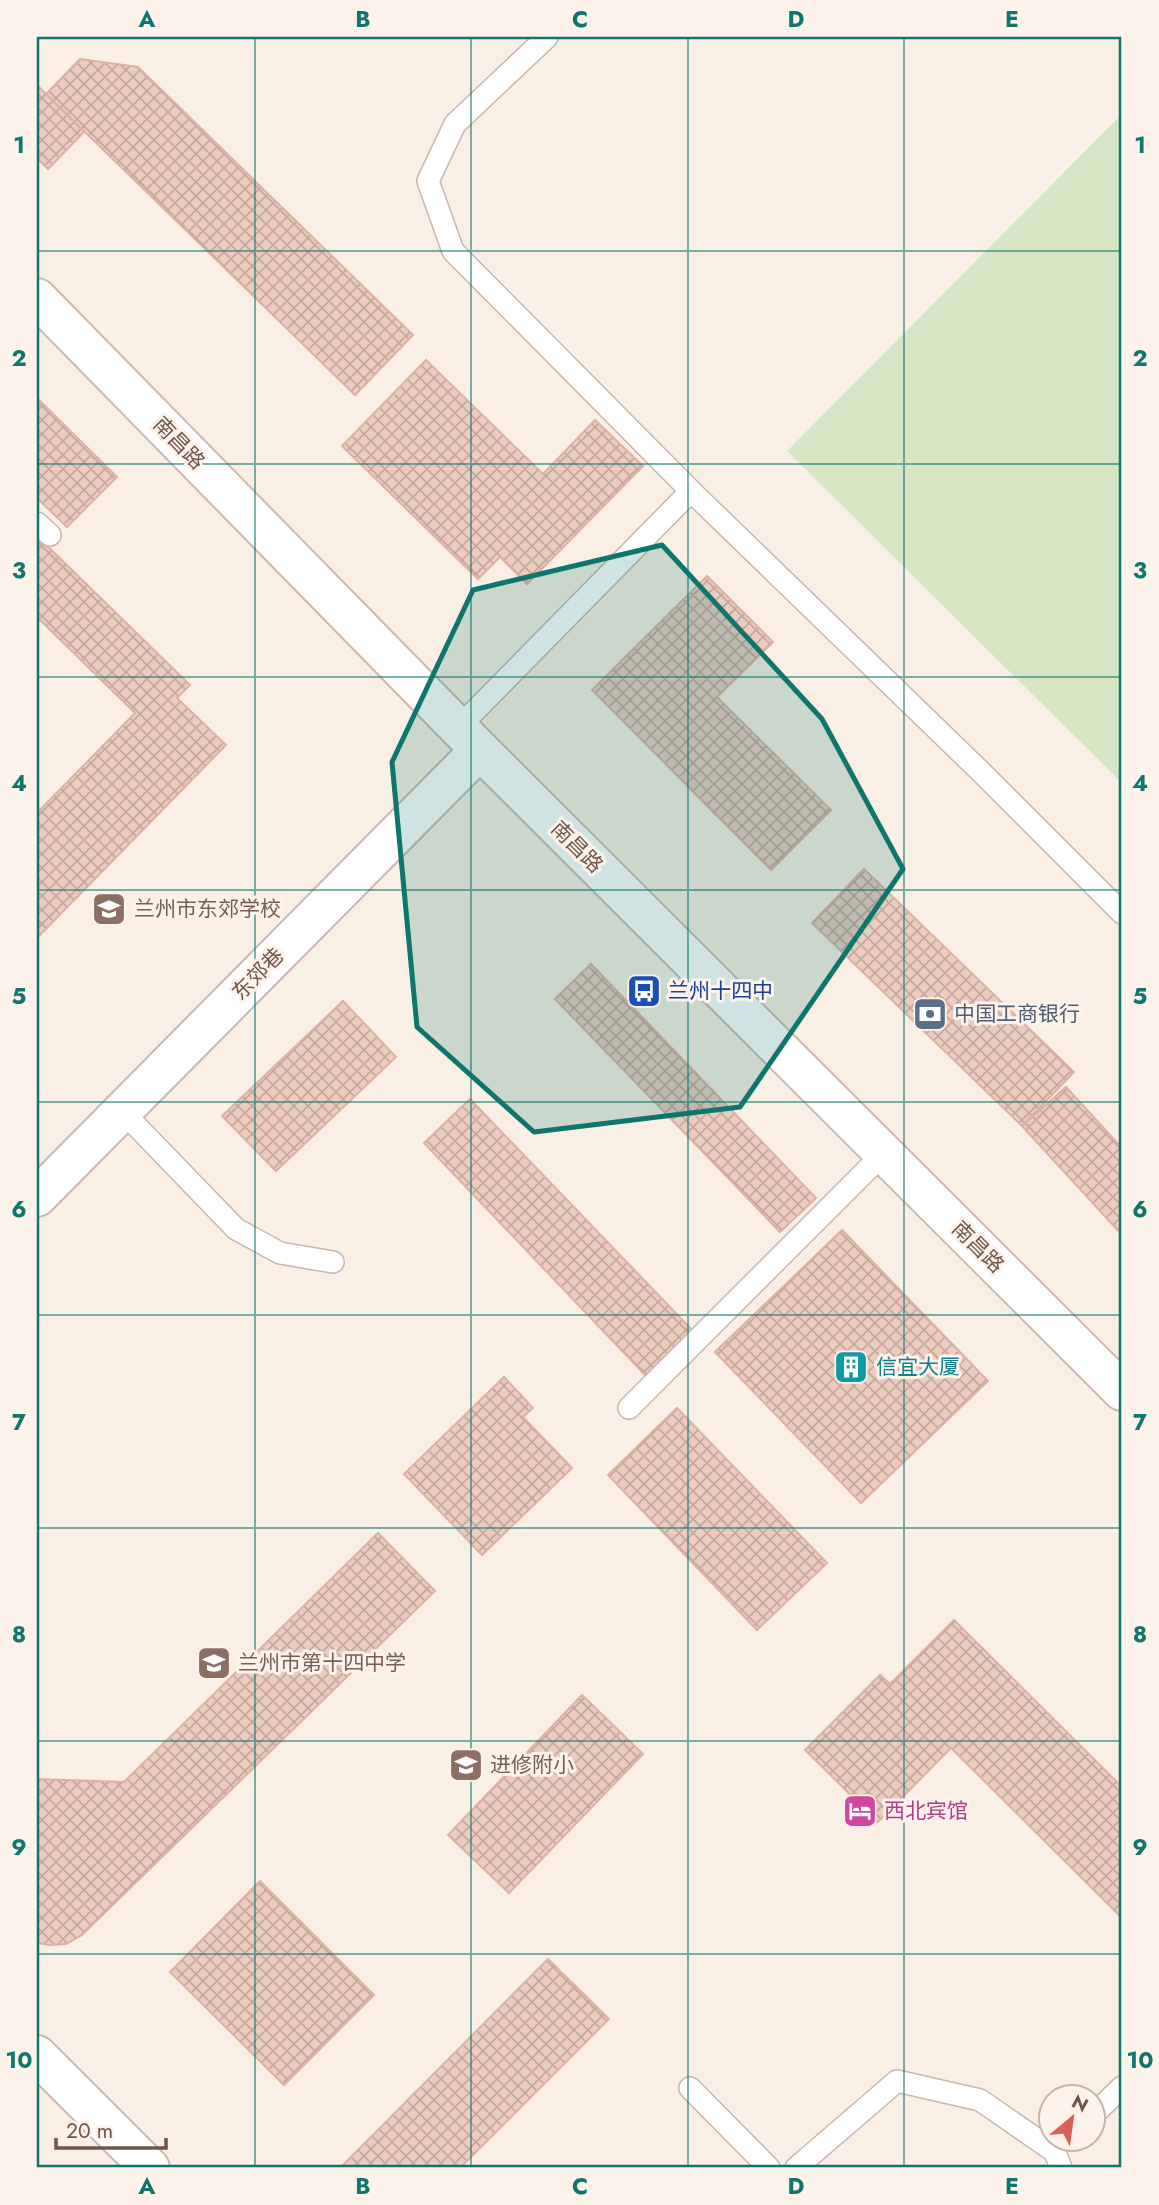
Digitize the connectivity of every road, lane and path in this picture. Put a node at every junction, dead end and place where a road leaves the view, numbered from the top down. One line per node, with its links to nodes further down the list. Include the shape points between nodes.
1 (547, 37): 3 (lane, via 455,124 428,181 453,251)
2 (37, 298): 4 (main road, 南昌路)
3 (691, 491): 4 (lane); 5 (lane)
4 (469, 739): 6 (main road, 东郊巷); 7 (main road, 南昌路)
5 (1122, 913)
6 (122, 1111): 8 (main road, 东郊巷); 9 (lane, via 236,1229 280,1253)
7 (884, 1153): 10 (main road, 南昌路); 11 (lane)
8 (37, 1197)
9 (333, 1262)
10 (1122, 1391)
11 (629, 1408)
12 (37, 2055): 17 (main road)
13 (1122, 2087): 15 (lane)
14 (690, 2088): 18 (lane)
15 (1106, 2103)
16 (1061, 2153): 19 (lane, via 980,2100 897,2081)
17 (150, 2168)
18 (769, 2168)
19 (796, 2168)

